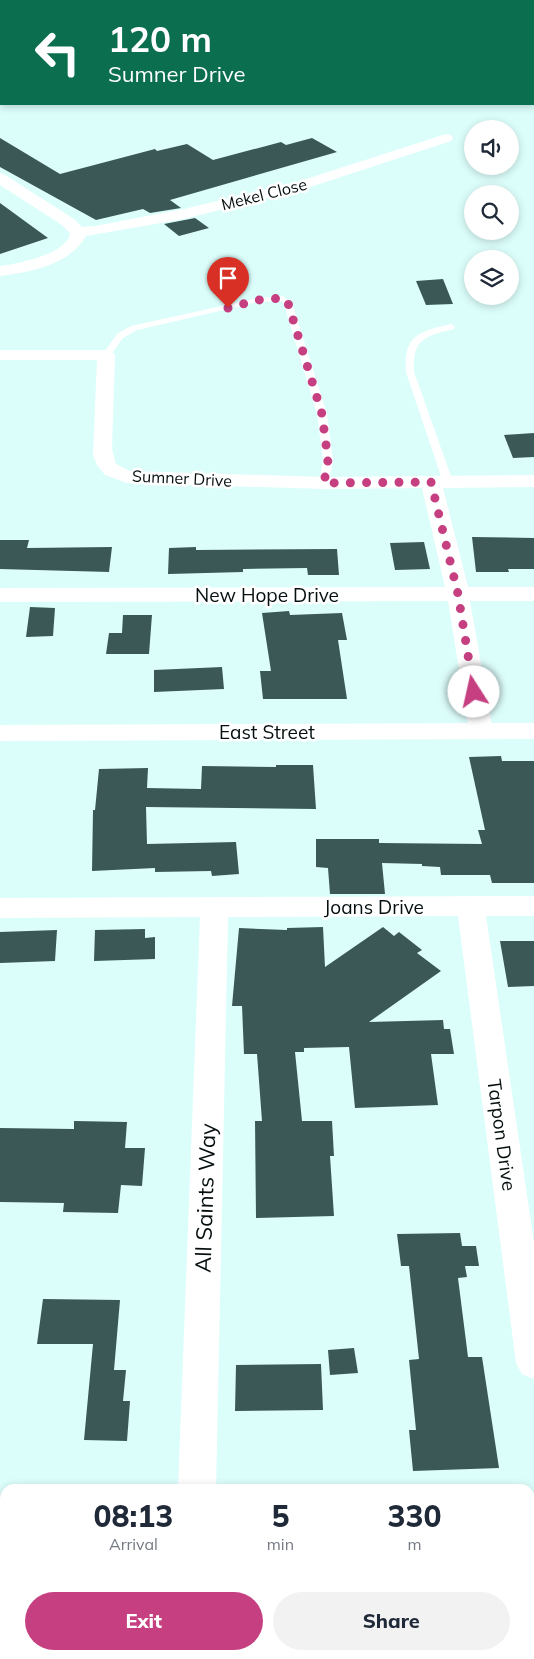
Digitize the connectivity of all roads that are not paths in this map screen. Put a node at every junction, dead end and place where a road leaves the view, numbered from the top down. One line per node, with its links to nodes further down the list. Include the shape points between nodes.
1 (446, 138): 3 (street, Mekel Close, via 302,185 184,214)
2 (2, 182): 3 (street, via 68,222)
3 (78, 232): 4 (street, via 75,241 50,258 31,266)
4 (0, 271)
5 (451, 327): 9 (lane, via 429,332 416,342 409,354 410,372)
6 (0, 355): 7 (street)
7 (106, 355): 10 (street, Sumner Drive, via 102,449 111,471 145,479); 10 (lane, via 120,336 134,328 258,300 283,298 288,303 322,414 328,460)
8 (534, 481): 9 (street, Sumner Drive)
9 (440, 482): 10 (street, Sumner Drive); 11 (street)
10 (324, 483)
11 (458, 594): 12 (street, New Hope Drive); 13 (street, New Hope Drive); 14 (street)
12 (534, 594)
13 (0, 595)
14 (481, 731): 15 (main road, East Street); 16 (main road, East Street)
15 (534, 731)
16 (0, 733)
17 (534, 906): 18 (street, Joans Drive)
18 (471, 907): 20 (street, Joans Drive); 21 (street, Tarpon Drive)
19 (0, 908): 20 (street, Joans Drive)
20 (214, 908): 22 (street, All Saints Way)
21 (534, 1363)
22 (196, 1484)

